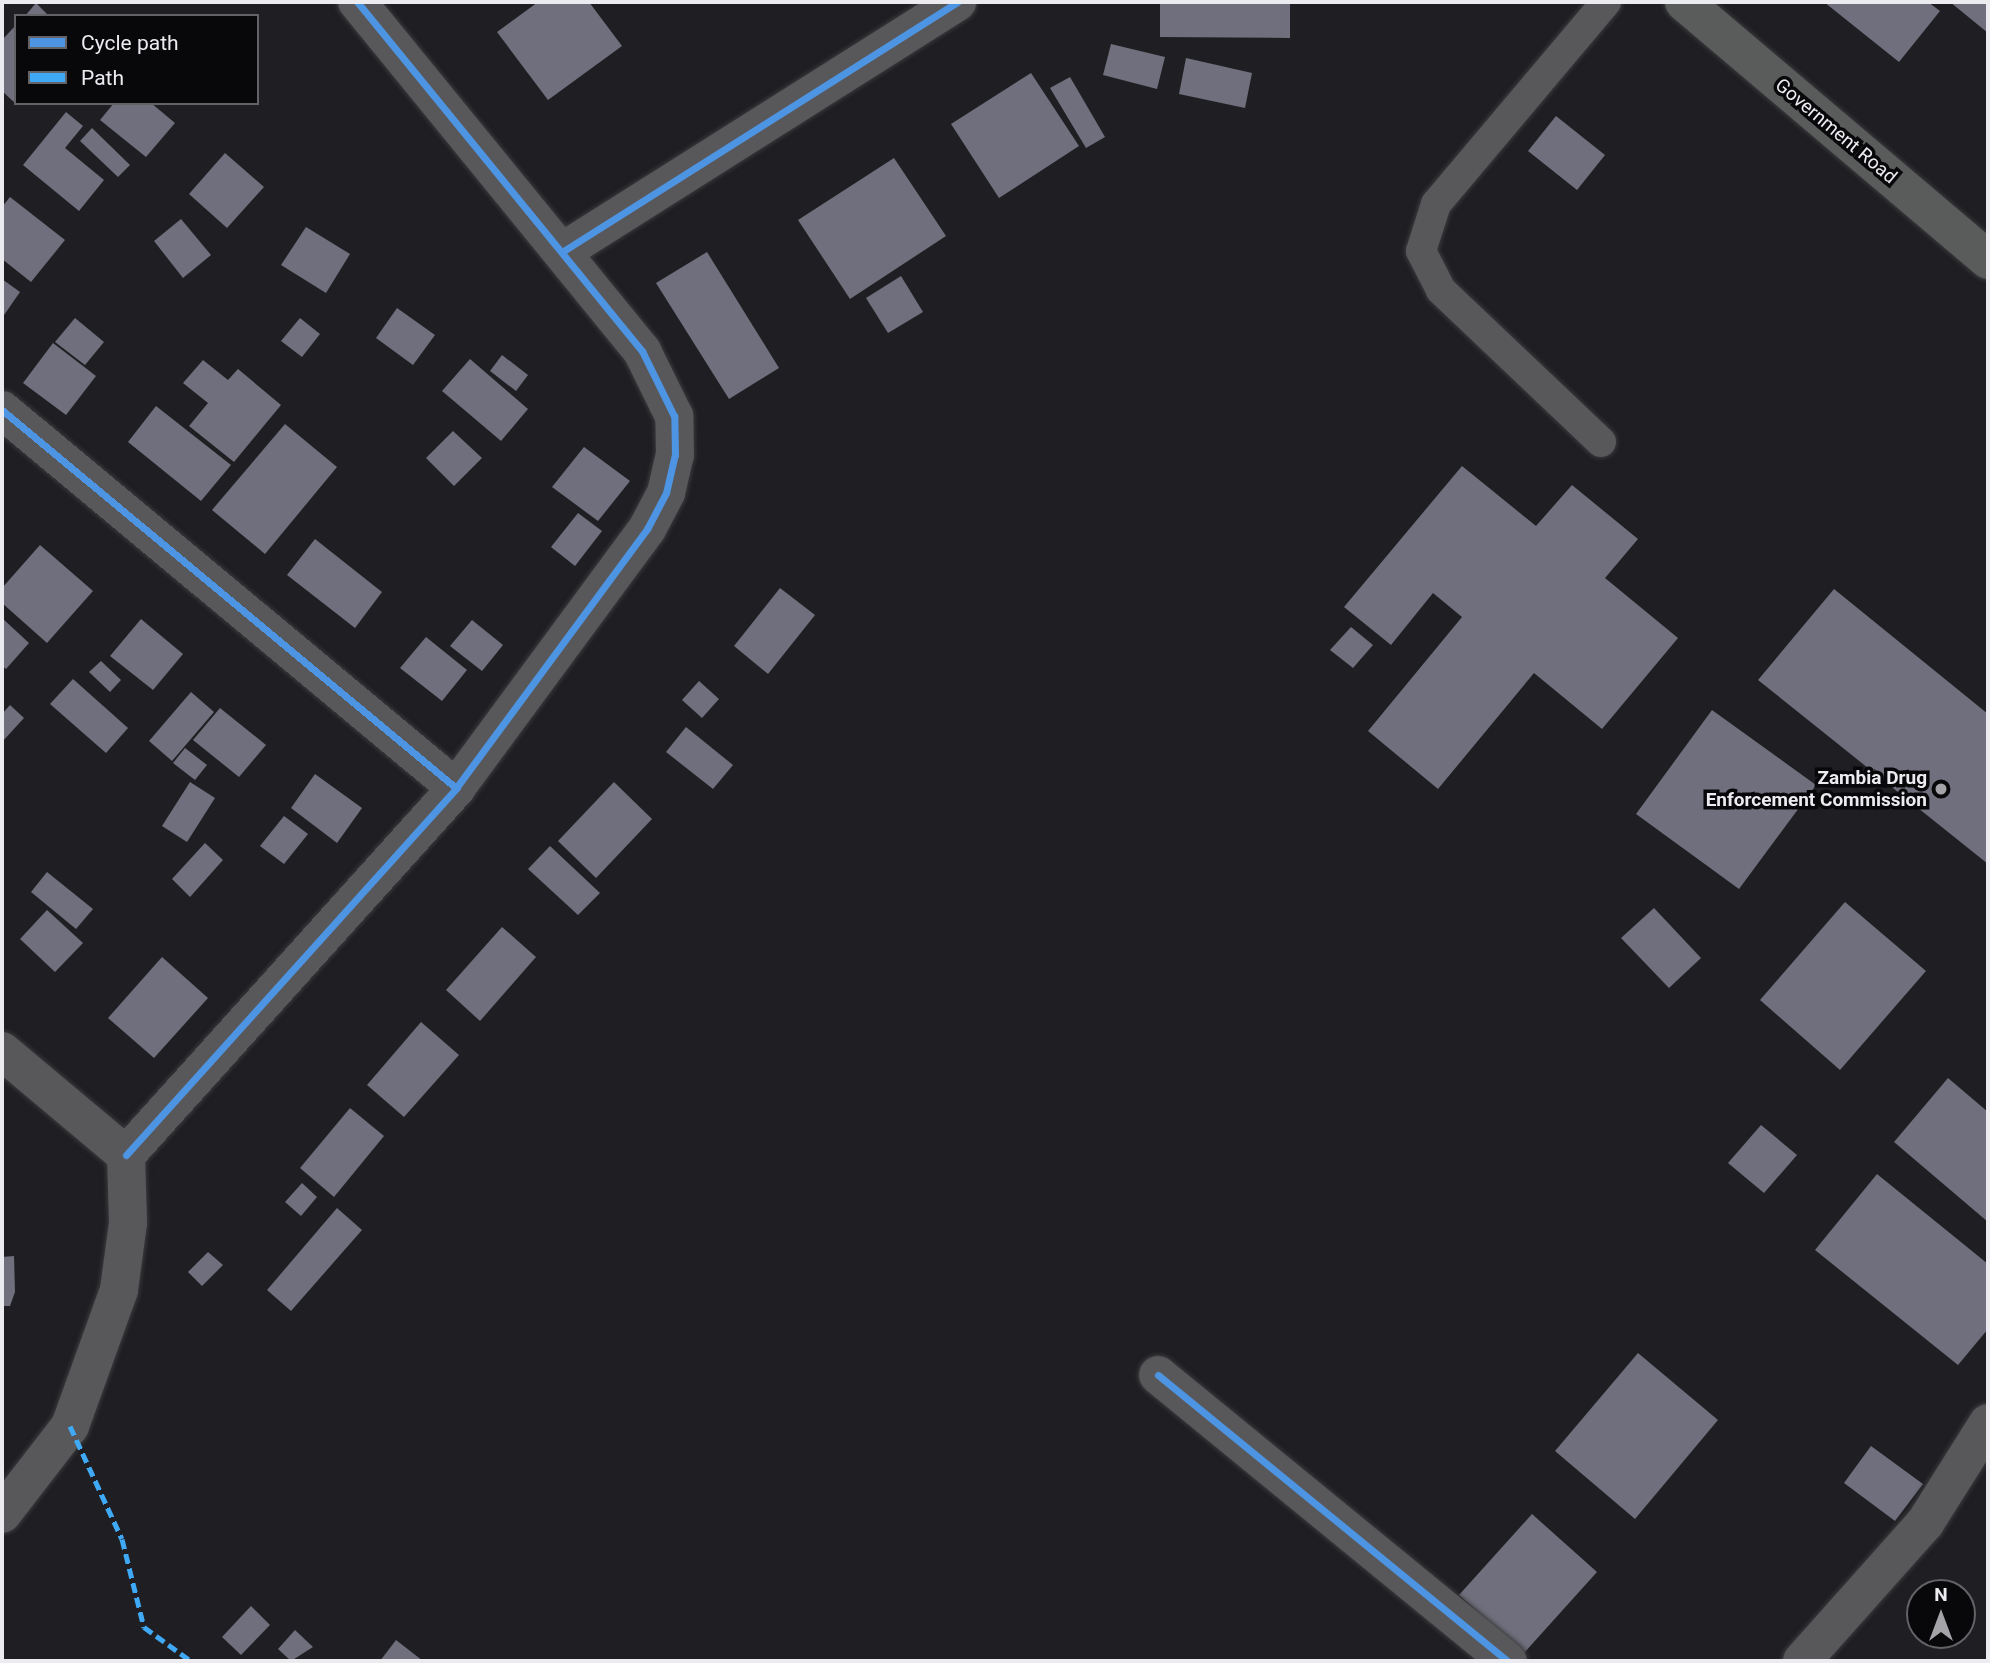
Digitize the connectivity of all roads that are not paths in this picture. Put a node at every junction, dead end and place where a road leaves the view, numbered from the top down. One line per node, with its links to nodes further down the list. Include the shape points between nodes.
1 (358, 2): 5 (street)
2 (957, 2): 5 (street)
3 (1605, 2): 8 (lane, via 1436,204 1421,251 1441,290)
4 (1684, 2): 6 (main road, Government Road)
5 (565, 250): 9 (street, via 663,386 674,416 674,455 666,493 647,529)
6 (1988, 260)
7 (2, 410): 9 (street)
8 (1601, 442)
9 (456, 788): 11 (street)
10 (2, 1051): 11 (street)
11 (126, 1155): 14 (street, via 126,1237 99,1359 70,1426)
12 (1158, 1375): 15 (street)
13 (1988, 1423): 16 (street, via 1925,1522)
14 (2, 1514)
15 (1508, 1661)
16 (1802, 1661)

